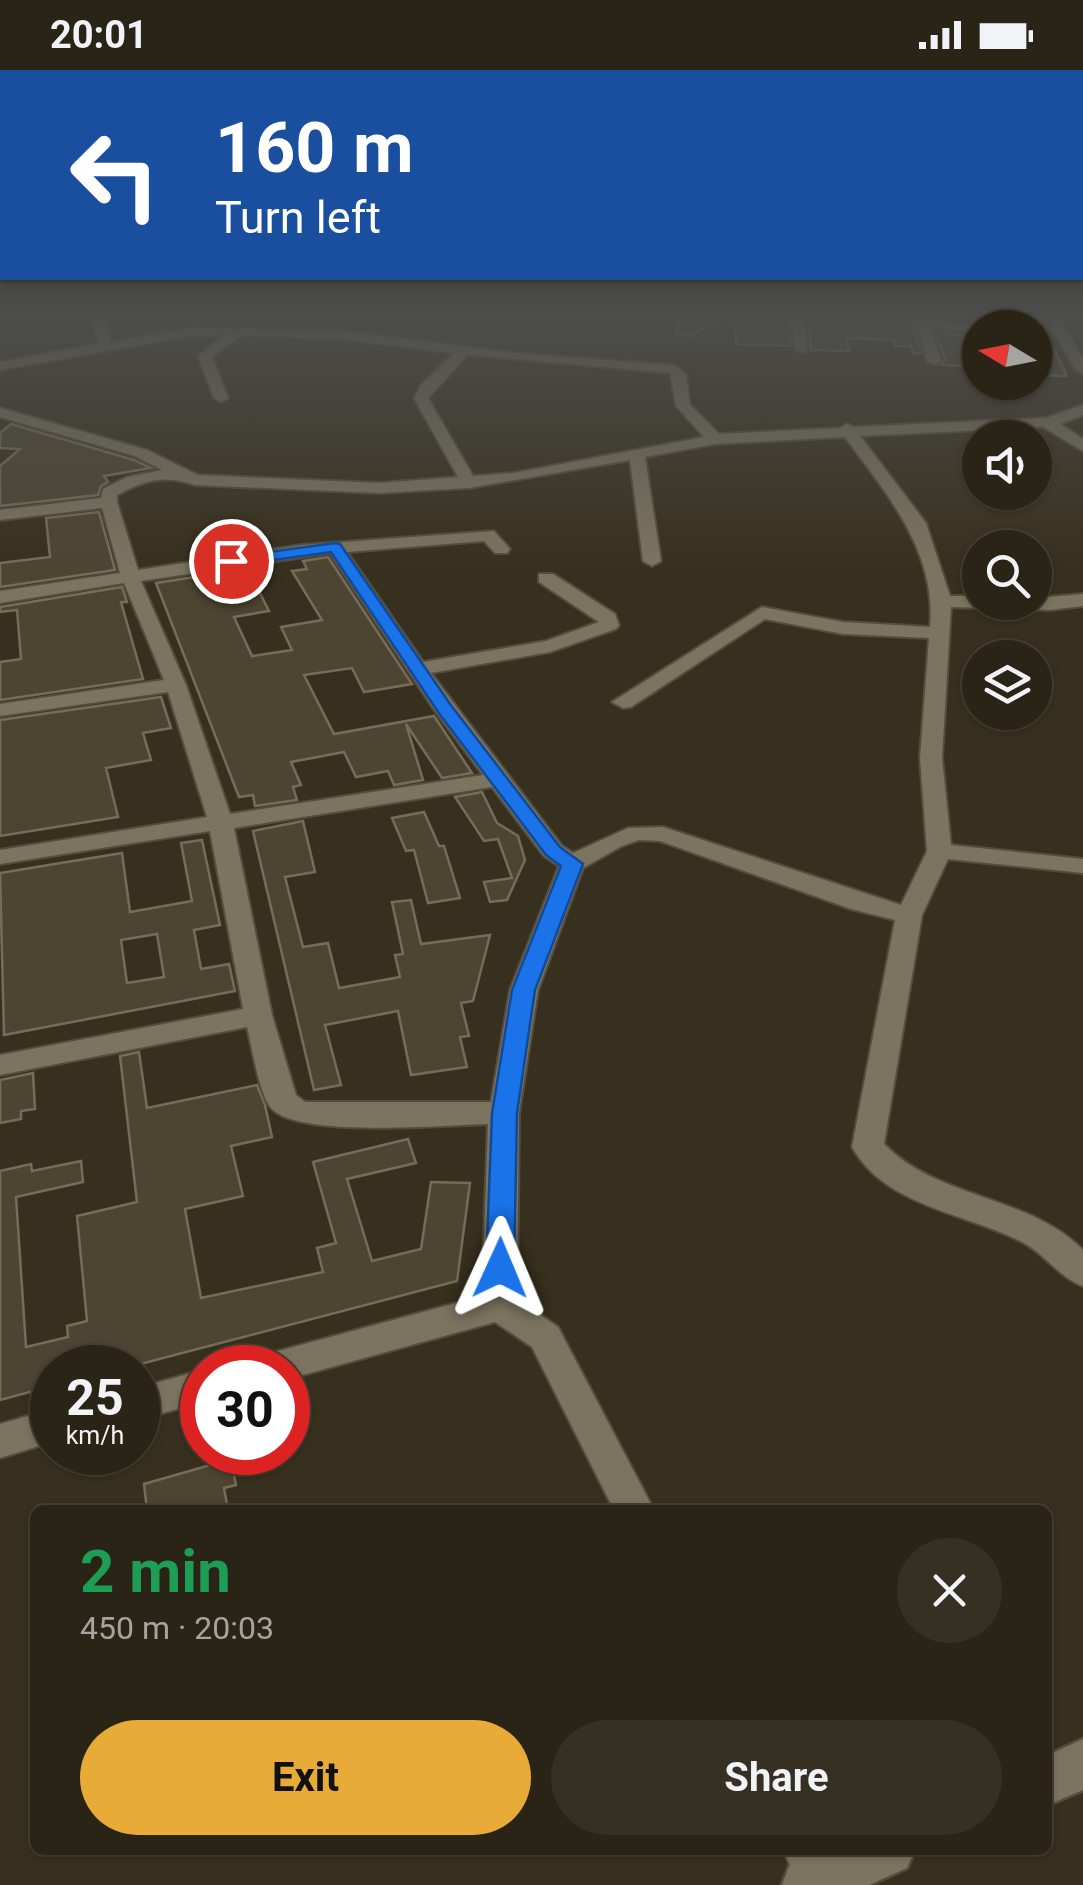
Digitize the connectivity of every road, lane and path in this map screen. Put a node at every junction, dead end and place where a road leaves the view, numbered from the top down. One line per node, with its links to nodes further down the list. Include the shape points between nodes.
1 (421, 398): 13 (street)
2 (682, 398): 9 (street)
3 (1083, 409): 5 (street)
4 (0, 412): 12 (street, via 140,453)
5 (1052, 421)
6 (962, 425): 8 (street)
7 (1052, 426): 10 (street)
8 (847, 429): 9 (street); 23 (street, via 918,523)
9 (715, 439): 11 (street)
10 (1083, 446)
11 (638, 454): 13 (street); 18 (street)
12 (174, 472): 13 (street, via 212,482 324,488); 14 (street, via 124,483 108,493)
13 (469, 484)
14 (109, 502): 15 (street); 19 (street)
15 (0, 515)
16 (335, 547): 17 (street, via 488,535); 19 (street); 25 (street)
17 (500, 549)
18 (652, 561)
19 (131, 578): 21 (street); 26 (street)
20 (546, 578): 25 (street, via 610,623 576,640)
21 (0, 597)
22 (1083, 600): 23 (street)
23 (942, 601): 24 (street)
24 (939, 634): 27 (street, via 843,628 762,613); 31 (street, via 931,758)
25 (419, 669): 29 (street)
26 (176, 685): 28 (street); 30 (street)
27 (623, 702)
28 (0, 710)
29 (499, 779): 30 (street); 33 (street, via 553,851)
30 (221, 824): 32 (street); 36 (street)
31 (939, 851): 34 (street); 35 (street)
32 (0, 857)
33 (572, 864): 35 (street, via 637,833 663,834); 38 (street, via 524,990)
34 (1083, 866)
35 (909, 915): 39 (street, via 868,1146 888,1172 1039,1235)
36 (258, 1016): 37 (street); 38 (street, via 282,1100 296,1111)
37 (0, 1065)
38 (504, 1113): 40 (street)
39 (1080, 1264)
40 (499, 1306): 41 (street); 44 (street, via 545,1337)
41 (310, 1358)
42 (30, 1432): 43 (street)
43 (0, 1440)
44 (631, 1505)
45 (1083, 1764): 46 (main road)
46 (1052, 1778)
47 (874, 1855): 48 (main road)
48 (816, 1875)

